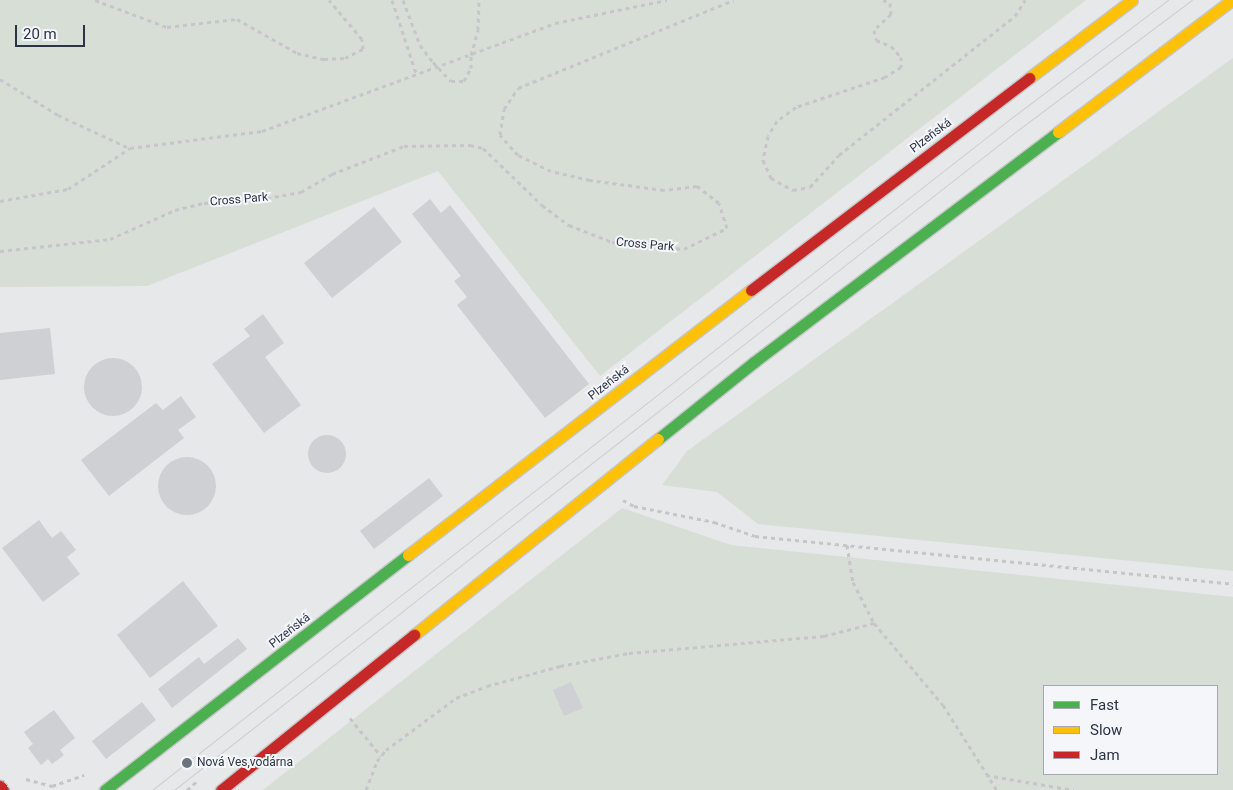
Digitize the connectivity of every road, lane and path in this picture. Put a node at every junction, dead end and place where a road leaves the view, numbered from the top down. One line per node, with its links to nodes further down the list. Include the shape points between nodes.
1 (95, 0): 2 (path, via 167,27 237,18 297,53 345,58 363,49 362,39)
2 (329, 0)
3 (392, 0): 14 (path)
4 (403, 0): 13 (path, via 420,45)
5 (479, 0): 12 (path, via 478,30)
6 (667, 0): 12 (path, via 555,23)
7 (734, 0): 18 (path, Cross Park, via 518,88 504,109 500,135 518,155 551,171 664,190 696,186 704,192 719,204 727,228 684,249 612,242 570,225 542,205 483,148 470,145 404,146 332,174 301,192 251,201 204,203 174,210 110,239)
8 (883, 0): 9 (path, via 890,3 891,14 874,30 876,40 891,46 901,57 901,67 885,77 796,107 778,121 768,136 763,160 771,178 793,190 810,187 839,155 1015,16)
9 (1026, 0)
10 (1132, 0): 31 (main road, Plzeňská, via 717,316)
11 (1232, 0): 23 (main road, via 754,362)
12 (471, 55): 13 (path); 13 (path, via 471,68 464,81 451,81)
13 (438, 68): 14 (path)
14 (418, 76): 16 (path, via 262,132)
15 (0, 79): 16 (path, via 58,115)
16 (130, 148): 17 (path, via 68,189)
17 (0, 201)
18 (0, 251)
19 (618, 497): 20 (path, via 634,506 714,522 755,536)
20 (847, 545): 21 (path); 22 (path, via 853,582)
21 (1233, 584)
22 (874, 623): 24 (path, via 824,636 629,653 560,666 466,693); 26 (path, via 943,705)
23 (335, 699): 24 (path); 33 (main road)
24 (381, 756): 34 (path)
25 (87, 773): 27 (path, via 52,786)
26 (985, 775): 35 (path); 36 (path)
27 (18, 776)
28 (197, 780): 32 (path)
29 (0, 786): 30 (main road)
30 (3, 790)
31 (106, 790)
32 (187, 790)
33 (221, 790)
34 (366, 790)
35 (997, 790)
36 (1074, 790)

